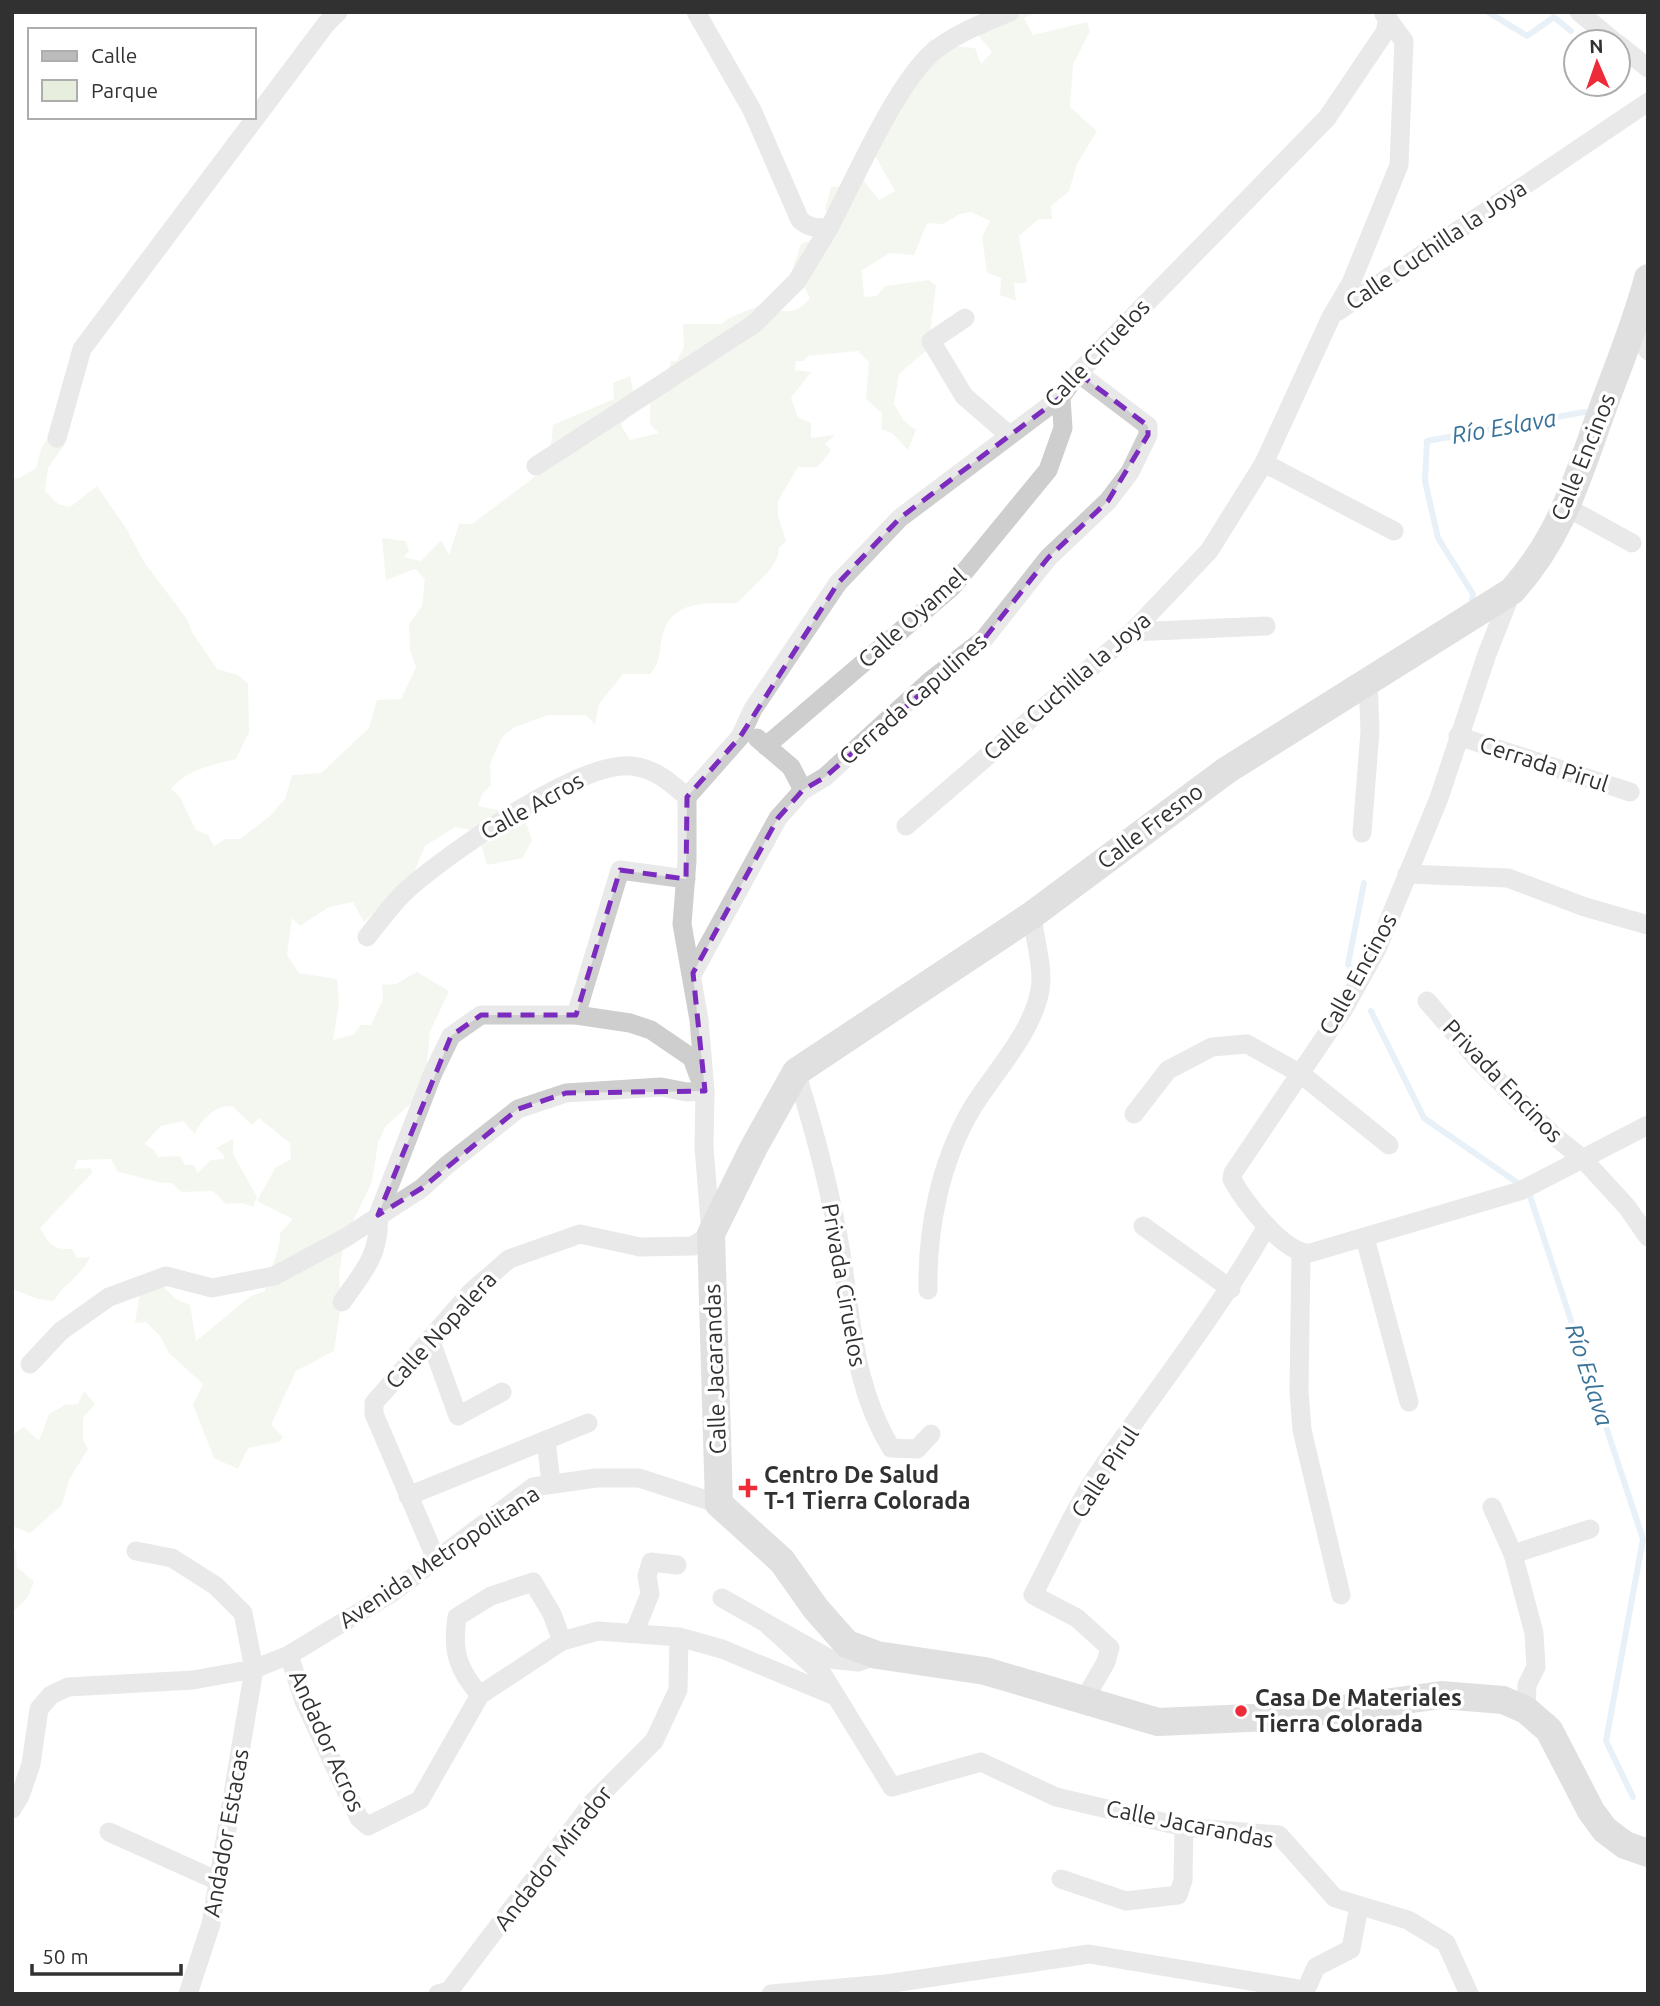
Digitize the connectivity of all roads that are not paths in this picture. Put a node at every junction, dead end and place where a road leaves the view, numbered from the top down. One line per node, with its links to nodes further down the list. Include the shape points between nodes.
1 (338, 12): 10 (street)
2 (696, 12): 12 (street, via 752,110 800,219 807,227)
3 (1010, 12): 12 (street, via 966,30 933,52 905,86)
4 (1579, 12): 6 (street)
5 (1385, 15): 14 (street, Calle Ciruelos, via 1404,41 1399,166 1351,283); 17 (street, Calle Ciruelos, via 1385,32 1326,118)
6 (1599, 28)
7 (1632, 55): 8 (street)
8 (1648, 68)
9 (1648, 102): 14 (street, Calle Cuchilla la Joya)
10 (256, 117)
11 (255, 119): 20 (street, via 82,349)
12 (829, 228): 22 (street, via 797,281 754,324)
13 (1648, 278): 16 (street, Calle Encinos)
14 (1331, 317): 21 (street, Calle Cuchilla la Joya)
15 (965, 318): 19 (street, via 931,341 964,396)
16 (1642, 339): 23 (street, Calle Encinos)
17 (1078, 373): 18 (street, Calle Ciruelos); 33 (street, Cerrada Capulines, via 1149,426 1130,472 1108,501 1048,558 984,639)
18 (1061, 397): 19 (street, Calle Ciruelos); 32 (street, Calle Oyamel, via 1063,428 1048,470 952,587)
19 (1009, 435): 31 (street, Calle Ciruelos, via 900,518 838,583 753,709)
20 (57, 438)
21 (1264, 463): 24 (street); 28 (street, Calle Cuchilla la Joya, via 1209,551)
22 (536, 466)
23 (1568, 508): 25 (street); 26 (street, Calle Encinos, via 1532,569)
24 (1394, 531)
25 (1632, 543)
26 (1512, 591): 29 (street, Calle Fresno); 30 (street, Calle Encinos)
27 (1266, 626): 28 (street)
28 (1132, 632): 36 (street, Calle Cuchilla la Joya)
29 (1368, 680): 37 (street, via 1370,731); 40 (street, Calle Fresno, via 1178,804)
30 (1458, 736): 34 (street, Cerrada Pirul); 38 (street, Calle Encinos, via 1439,798)
31 (740, 737): 32 (street, via 753,736); 35 (street)
32 (766, 746): 33 (street, via 791,766)
33 (803, 790): 43 (street, Cerrada Capulines, via 778,818)
34 (1630, 792)
35 (687, 797): 39 (street, Calle Jacarandas); 42 (street, Calle Acros, via 662,774 631,766 568,781 458,848 409,888)
36 (906, 827)
37 (1362, 833)
38 (1407, 874): 41 (street, via 1508,877); 47 (street, Calle Encinos, via 1377,949)
39 (685, 879): 43 (street, Calle Jacarandas, via 682,924); 45 (street, via 620,870)
40 (1032, 915): 46 (street, Calle Fresno); 61 (street, via 1041,988 1030,1019 970,1112 956,1144 934,1211)
41 (1648, 925)
42 (367, 937)
43 (693, 973): 48 (street, Calle Jacarandas)
44 (1427, 1001): 52 (street, Privada Encinos, via 1476,1058)
45 (576, 1014): 48 (street, via 651,1030 692,1058); 53 (street, via 481,1015 451,1036 432,1073)
46 (796, 1072): 56 (street, Calle Jacarandas); 68 (street, Privada Ciruelos, via 842,1257 862,1385 875,1422 891,1448 917,1449)
47 (1301, 1074): 49 (street, via 1247,1044 1212,1047 1168,1070); 51 (street); 55 (street, Calle Encinos, via 1233,1173 1236,1186)
48 (705, 1091): 53 (street, via 661,1087 566,1093 518,1109 422,1188); 56 (street, Calle Jacarandas)
49 (1134, 1114)
50 (1648, 1125): 52 (street)
51 (1389, 1145)
52 (1582, 1158): 57 (street, Privada Encinos, via 1627,1206); 58 (street, via 1526,1187)
53 (378, 1215): 62 (street, via 380,1233 374,1255); 64 (street, via 274,1276 212,1288 166,1276 109,1297 61,1331)
54 (1143, 1226): 60 (street)
55 (1267, 1226): 59 (street, Calle Encinos); 60 (street, Calle Pirul)
56 (711, 1234): 63 (street, Calle Nopalera, via 693,1246 640,1247 580,1234 509,1259 471,1292); 72 (street, Calle Jacarandas)
57 (1648, 1237)
58 (1365, 1238): 59 (street); 66 (street)
59 (1301, 1254): 79 (street, via 1302,1430)
60 (1231, 1289): 90 (street, Calle Pirul, via 1100,1471 1033,1595 1077,1618 1110,1648)
61 (928, 1290)
62 (342, 1302)
63 (430, 1339): 65 (street, via 458,1416); 71 (street, Calle Nopalera, via 374,1403 374,1414)
64 (30, 1364)
65 (502, 1392)
66 (1409, 1402)
67 (588, 1423): 69 (street)
68 (931, 1434)
69 (546, 1440): 70 (street); 71 (street)
70 (551, 1483): 72 (street, Avenida Metropolitana, via 639,1478); 77 (street, Avenida Metropolitana, via 533,1487)
71 (408, 1496): 77 (street, Calle Nopalera)
72 (719, 1504): 86 (street, Avenida Metropolitana, via 782,1561 847,1644)
73 (1492, 1507): 76 (street)
74 (1590, 1529): 76 (street)
75 (136, 1551): 87 (street, via 172,1558 216,1586 243,1613)
76 (1513, 1554): 91 (street, via 1531,1613 1537,1660 1525,1690)
77 (436, 1559): 85 (street, Avenida Metropolitana, via 393,1592)
78 (677, 1565): 82 (street, via 651,1562 647,1576 650,1594)
79 (1341, 1595)
80 (722, 1598): 81 (street)
81 (768, 1625): 86 (street, via 830,1659 858,1662); 89 (street, Calle Jacarandas, via 823,1675)
82 (634, 1633): 83 (street); 84 (street, via 598,1631)
83 (679, 1637): 89 (street, via 722,1649); 101 (street, Andador Mirador, via 678,1690 654,1741 592,1802 449,1991)
84 (562, 1641): 88 (street); 88 (street, via 533,1581 491,1596 457,1617 453,1645 468,1681)
85 (289, 1655): 87 (street, Avenida Metropolitana); 88 (street, Andador Acros, via 304,1701 359,1818 368,1826 420,1800)
86 (877, 1655): 90 (street, Avenida Metropolitana, via 985,1671)
87 (254, 1669): 92 (street, Avenida Metropolitana, via 158,1684 68,1687 51,1695 39,1709 31,1763); 97 (street, Andador Estacas)
88 (480, 1695)
89 (835, 1696): 93 (street, Calle Jacarandas, via 892,1787 981,1762 1056,1797)
90 (1084, 1700): 91 (street, Avenida Metropolitana, via 1158,1722 1292,1716 1441,1695 1503,1700)
91 (1526, 1710): 95 (street, Avenida Metropolitana, via 1549,1730 1605,1830 1625,1845)
92 (12, 1809)
93 (1184, 1827): 96 (street, via 1183,1880 1178,1895 1126,1901); 98 (street, Calle Jacarandas, via 1279,1835 1335,1898)
94 (109, 1832): 97 (street)
95 (1648, 1853)
96 (1061, 1879)
97 (218, 1881): 100 (street, Andador Estacas, via 211,1924)
98 (1359, 1906): 99 (street, via 1351,1949 1316,1967); 103 (street, Calle Jacarandas, via 1408,1920 1446,1943)
99 (1304, 1992): 102 (street, via 1089,1954 886,1984)
100 (188, 1994)
101 (438, 1994)
102 (771, 1994)
103 (1469, 1994)

